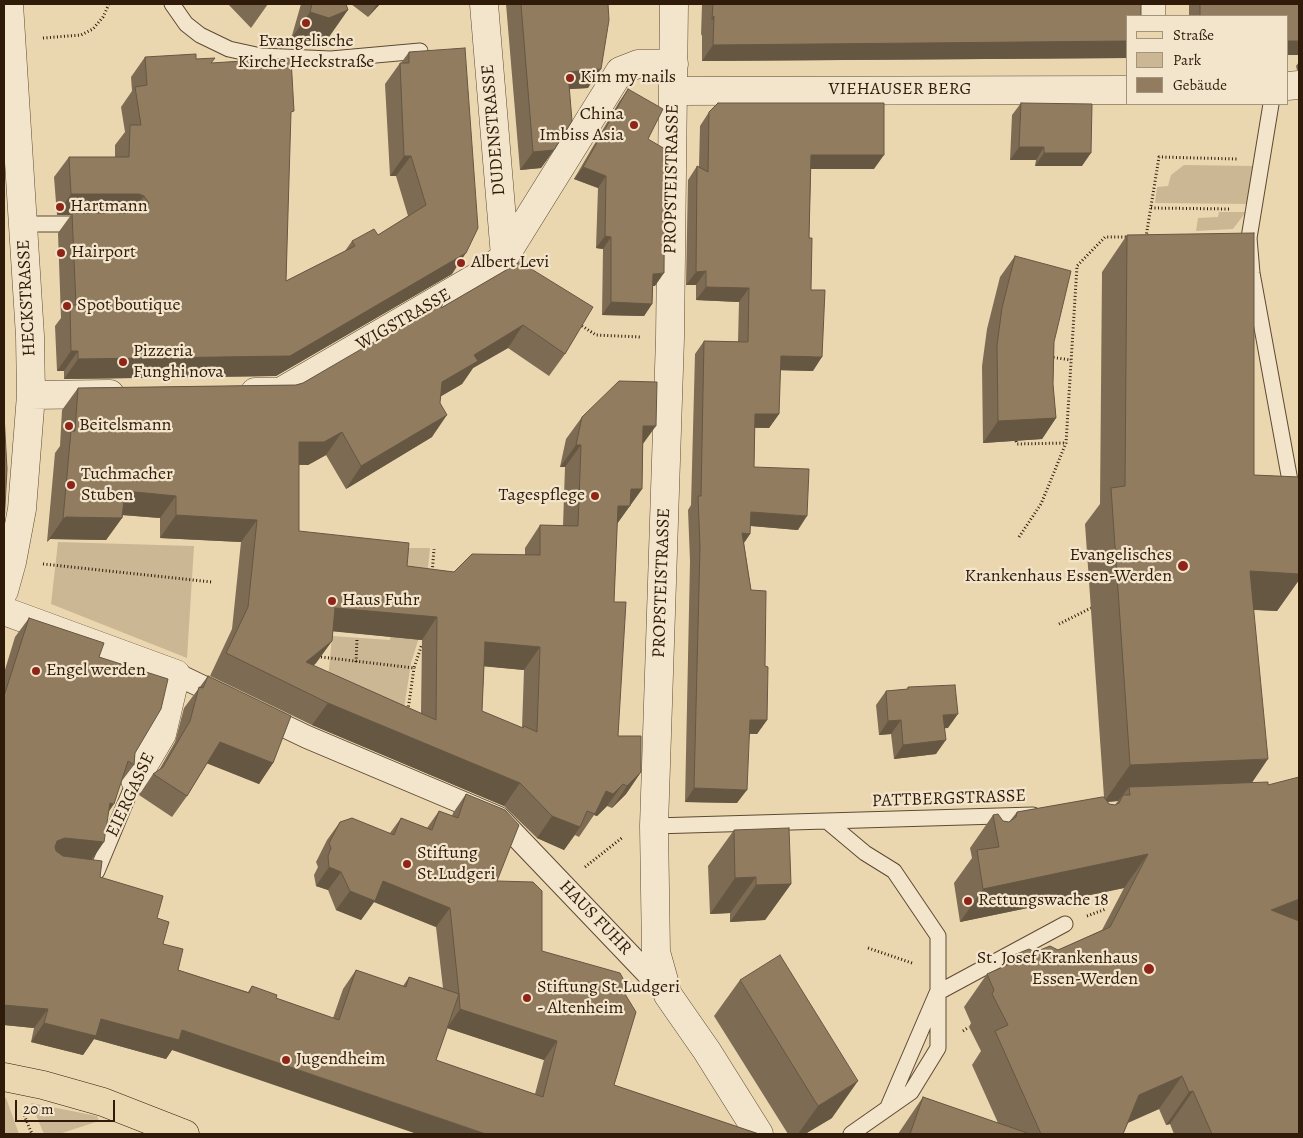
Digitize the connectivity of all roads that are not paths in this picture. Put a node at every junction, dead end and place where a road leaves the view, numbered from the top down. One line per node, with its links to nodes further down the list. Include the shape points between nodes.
1 (9, 4): 10 (street, HECKSTRASSE)
2 (172, 4): 5 (lane, via 186,24 229,50 261,56 331,59)
3 (484, 4): 13 (street, DUDENSTRASSE)
4 (674, 4): 6 (street, PROPSTEISTRASSE)
5 (420, 51)
6 (674, 64): 8 (street, PROPSTEISTRASSE); 13 (street, WIGSTRASSE, via 638,64 620,71)
7 (1126, 90): 8 (street, VIEHAUSER BERG)
8 (674, 91): 24 (street, PROPSTEISTRASSE, via 670,338)
9 (1271, 105): 17 (lane, via 1249,238 1252,273)
10 (11, 140): 11 (street, HECKSTRASSE)
11 (23, 224): 12 (lane); 16 (street, HECKSTRASSE)
12 (96, 224)
13 (505, 256): 14 (street, WIGSTRASSE, via 489,270 280,392)
14 (231, 392)
15 (131, 394): 16 (street)
16 (31, 395): 18 (street, HECKSTRASSE, via 22,509)
17 (1299, 530)
18 (4, 591)
19 (4, 611): 20 (street, HAUS FUHR)
20 (176, 674): 21 (street, EIERGASSE, via 162,734); 28 (street, HAUS FUHR, via 307,737 499,818)
21 (135, 780): 25 (lane, EIERGASSE, via 96,871)
22 (1051, 815): 23 (lane, PATTBERGSTRASSE, via 981,822)
23 (828, 822): 24 (lane, PATTBERGSTRASSE); 27 (lane, via 865,854 894,871 938,936)
24 (654, 826): 28 (street, PROPSTEISTRASSE, via 656,952)
25 (69, 868)
26 (1064, 924): 27 (lane)
27 (937, 993): 30 (lane); 30 (lane, via 938,1048 911,1092)
28 (668, 995): 32 (street, PROPSTEISTRASSE)
29 (4, 1077): 31 (main road, via 103,1102)
30 (888, 1109): 33 (lane)
31 (186, 1134)
32 (759, 1134)
33 (852, 1134)

